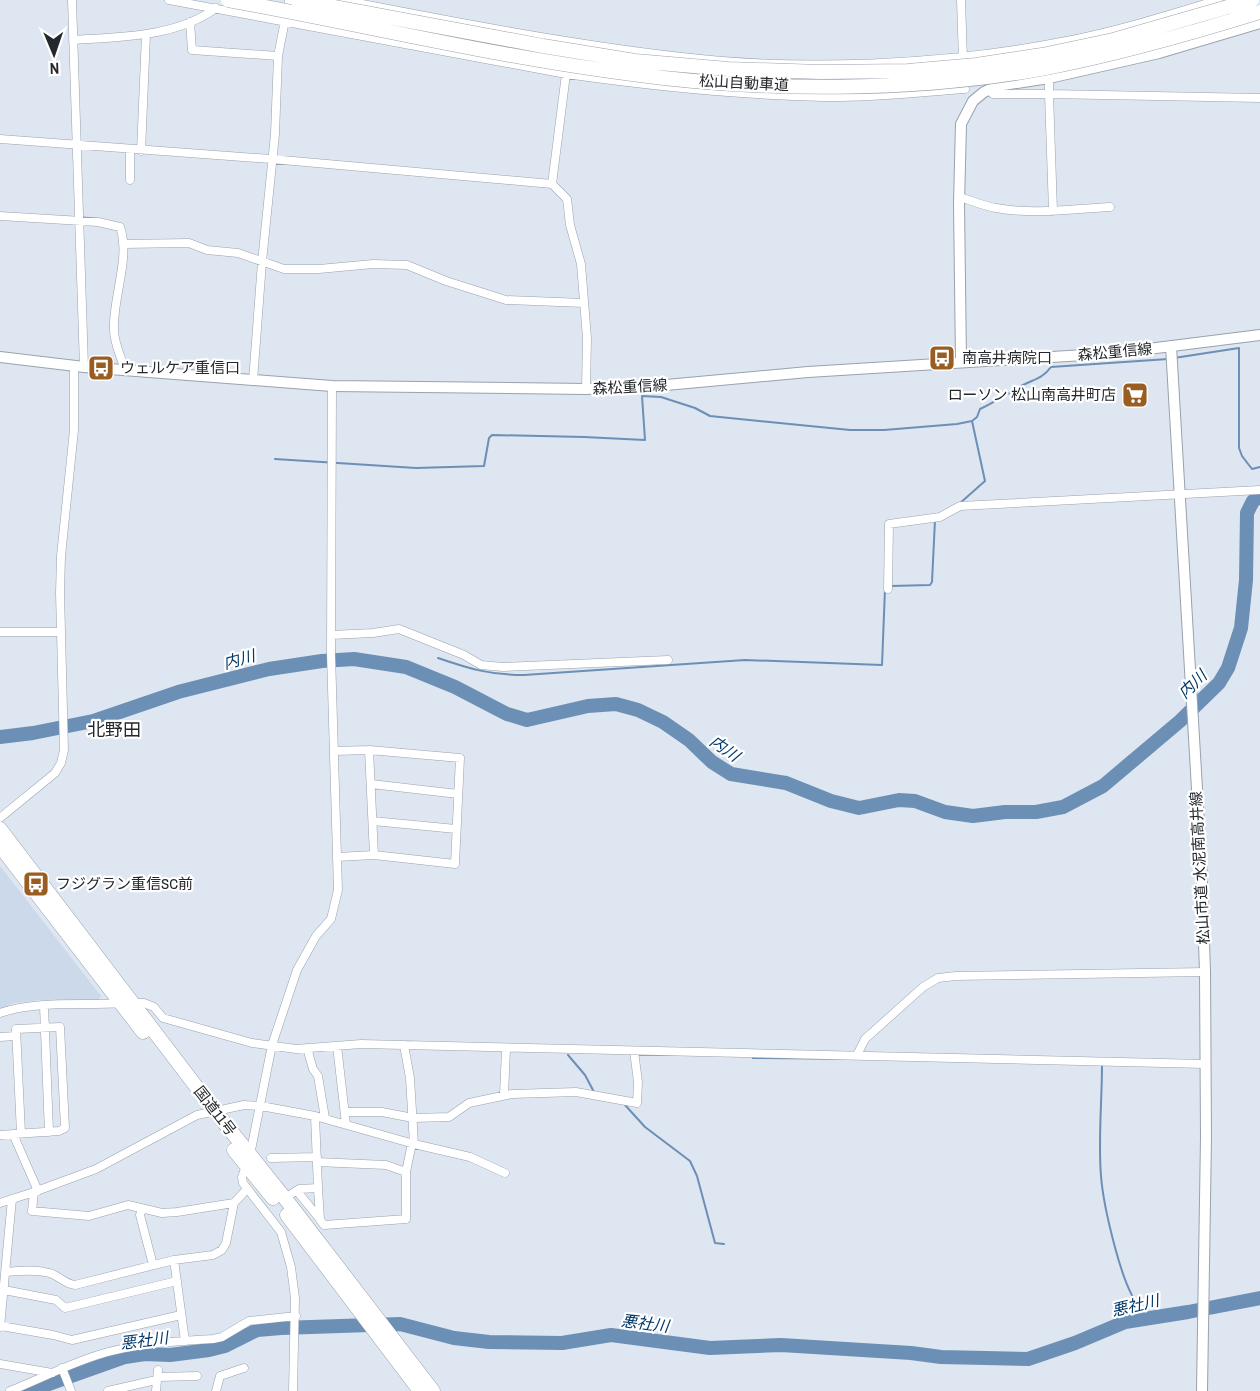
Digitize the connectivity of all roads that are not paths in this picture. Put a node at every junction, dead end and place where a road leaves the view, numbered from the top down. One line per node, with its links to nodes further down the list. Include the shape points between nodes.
1 (72, 0): 16 (street)
2 (169, 0): 10 (street)
3 (228, 0): 11 (highway, 松山自動車道, bridge, via 448,44 633,75 822,86 932,82 1044,68 1117,53)
4 (289, 0): 13 (street)
5 (297, 0): 9 (highway, 松山自動車道, bridge, via 635,61 821,72 908,71 1042,55 1113,40)
6 (342, 0): 18 (street, via 573,42 683,57 816,63)
7 (961, 0): 18 (street)
8 (1218, 0): 18 (street, via 1061,42)
9 (1252, 0)
10 (216, 8): 12 (street); 13 (street)
11 (1260, 12)
12 (190, 22): 15 (street); 17 (street, via 192,50)
13 (286, 22): 17 (street); 19 (street)
14 (1260, 23): 20 (street, via 1182,47)
15 (146, 35): 16 (street); 29 (street)
16 (73, 40): 27 (street)
17 (278, 56): 30 (street)
18 (962, 56): 21 (street)
19 (566, 74): 21 (street, via 680,88 823,97); 32 (street)
20 (1049, 78): 22 (street); 23 (street)
21 (965, 89): 25 (street)
22 (989, 90): 23 (street, via 993,94); 25 (street)
23 (1048, 94): 24 (street); 35 (street)
24 (1260, 98)
25 (973, 101): 33 (street, via 961,124)
26 (0, 139): 27 (street)
27 (78, 145): 28 (street); 37 (street)
28 (130, 150): 29 (street); 31 (street)
29 (141, 151): 30 (street)
30 (272, 159): 32 (street); 39 (street)
31 (130, 180)
32 (552, 184): 40 (street, via 567,199 581,264)
33 (960, 197): 35 (street, via 996,208); 44 (street)
34 (1110, 207): 35 (street)
35 (1053, 211)
36 (0, 216): 37 (street)
37 (80, 221): 38 (street, via 120,227); 45 (street)
38 (123, 244): 39 (street, via 181,242); 46 (street, via 114,333)
39 (261, 262): 40 (street, via 284,269 407,265 506,300); 47 (street)
40 (584, 303): 49 (street)
41 (1260, 335): 42 (street, 森松重信線)
42 (1172, 346): 44 (street, 森松重信線); 51 (street, 松山市道 水泥南高井線)
43 (0, 357): 45 (street, 森松重信線)
44 (961, 363): 49 (street, 森松重信線)
45 (79, 366): 46 (street, 森松重信線); 54 (street, via 61,556)
46 (125, 370): 47 (street, 森松重信線)
47 (254, 381): 48 (street, 森松重信線)
48 (332, 386): 49 (street, 森松重信線); 55 (street)
49 (586, 389)
50 (1260, 490): 51 (street)
51 (1179, 493): 52 (street, via 960,506 940,517 889,524); 68 (street, 松山市道 水泥南高井線)
52 (888, 589)
53 (0, 632): 54 (street)
54 (60, 632): 61 (street, via 65,734 62,763 56,773)
55 (331, 635): 56 (street, via 399,629 481,665 503,667); 58 (street)
56 (668, 660)
57 (369, 750): 58 (street); 59 (street); 60 (street, via 460,758)
58 (334, 751): 67 (street)
59 (371, 784): 60 (street); 62 (street)
60 (458, 794): 63 (street)
61 (0, 818)
62 (373, 821): 63 (street); 66 (street)
63 (456, 829): 66 (street, via 455,864)
64 (0, 830): 69 (highway, 国道11号)
65 (0, 846): 69 (highway, 国道11号)
66 (374, 855): 67 (street)
67 (337, 857): 75 (street, via 338,890 331,919 316,936 297,970)
68 (1205, 972): 81 (street, via 938,978 865,1039); 82 (street, 松山市道 水泥南高井線)
69 (127, 1003): 70 (street); 75 (street, via 144,1003 154,1007 163,1018 189,1026); 86 (highway, 国道11号)
70 (45, 1006): 71 (street); 72 (street)
71 (0, 1013)
72 (45, 1028): 73 (street, via 16,1029); 91 (street); 91 (street, via 60,1027 65,1128)
73 (16, 1036): 74 (street); 93 (street)
74 (0, 1037)
75 (272, 1045): 78 (street); 84 (street)
76 (404, 1045): 77 (street); 79 (street); 89 (street)
77 (337, 1046): 78 (street); 85 (street)
78 (307, 1048): 88 (street, via 318,1076)
79 (506, 1049): 80 (street); 83 (street)
80 (634, 1051): 81 (street); 83 (street, via 637,1103 576,1092)
81 (857, 1055): 82 (street)
82 (1205, 1064): 134 (street, 松山市道 水泥南高井線)
83 (504, 1095): 89 (street, via 469,1103 449,1117)
84 (261, 1106): 86 (street, via 227,1107); 87 (street); 96 (street)
85 (345, 1112): 89 (street, via 382,1112); 90 (street)
86 (211, 1113): 96 (highway, 国道11号); 102 (street, via 198,1115 96,1169)
87 (315, 1116): 88 (street); 97 (street)
88 (325, 1118): 90 (street)
89 (413, 1118): 94 (street)
90 (346, 1124): 94 (street)
91 (49, 1132): 93 (street)
92 (0, 1134): 93 (street)
93 (17, 1134): 102 (street)
94 (413, 1144): 98 (street); 99 (street, via 470,1157)
95 (271, 1158): 97 (street)
96 (248, 1159): 101 (street, via 242,1177); 103 (highway, 国道11号); 115 (highway, 国道11号)
97 (317, 1159): 98 (street, via 386,1165); 100 (street)
98 (406, 1172): 108 (street, via 406,1219 324,1225)
99 (505, 1173)
100 (318, 1188): 103 (street); 108 (street)
101 (247, 1189): 106 (street); 116 (street, via 280,1232 291,1267)
102 (36, 1192): 104 (street); 107 (street, via 32,1211 89,1216 120,1206)
103 (291, 1194): 108 (street); 115 (highway, 国道11号)
104 (12, 1199): 105 (street); 111 (street)
105 (0, 1203)
106 (234, 1203): 107 (street, via 162,1213); 109 (street, via 222,1251)
107 (142, 1209): 110 (street, via 140,1215)
108 (320, 1220)
109 (174, 1260): 110 (street); 112 (street)
110 (153, 1265): 111 (street, via 75,1285 49,1273)
111 (6, 1272): 113 (street)
112 (177, 1281): 113 (street, via 65,1308 56,1300); 114 (street)
113 (2, 1294): 117 (street)
114 (181, 1314): 117 (street, via 72,1340); 119 (street)
115 (371, 1319): 118 (highway, 国道11号)
116 (296, 1320): 119 (street, via 249,1321 222,1337); 131 (street)
117 (0, 1326)
118 (384, 1335): 132 (highway, 国道11号); 133 (highway, 国道11号)
119 (185, 1341): 122 (street, via 107,1353)
120 (0, 1364): 123 (street)
121 (244, 1368): 130 (street, via 220,1376)
122 (63, 1370): 123 (street); 126 (street)
123 (52, 1373): 127 (street)
124 (157, 1376): 125 (street); 128 (street); 129 (street)
125 (197, 1376)
126 (70, 1388)
127 (10, 1391)
128 (108, 1391)
129 (156, 1391)
130 (216, 1391)
131 (293, 1391)
132 (420, 1391)
133 (433, 1391)
134 (1202, 1391)

